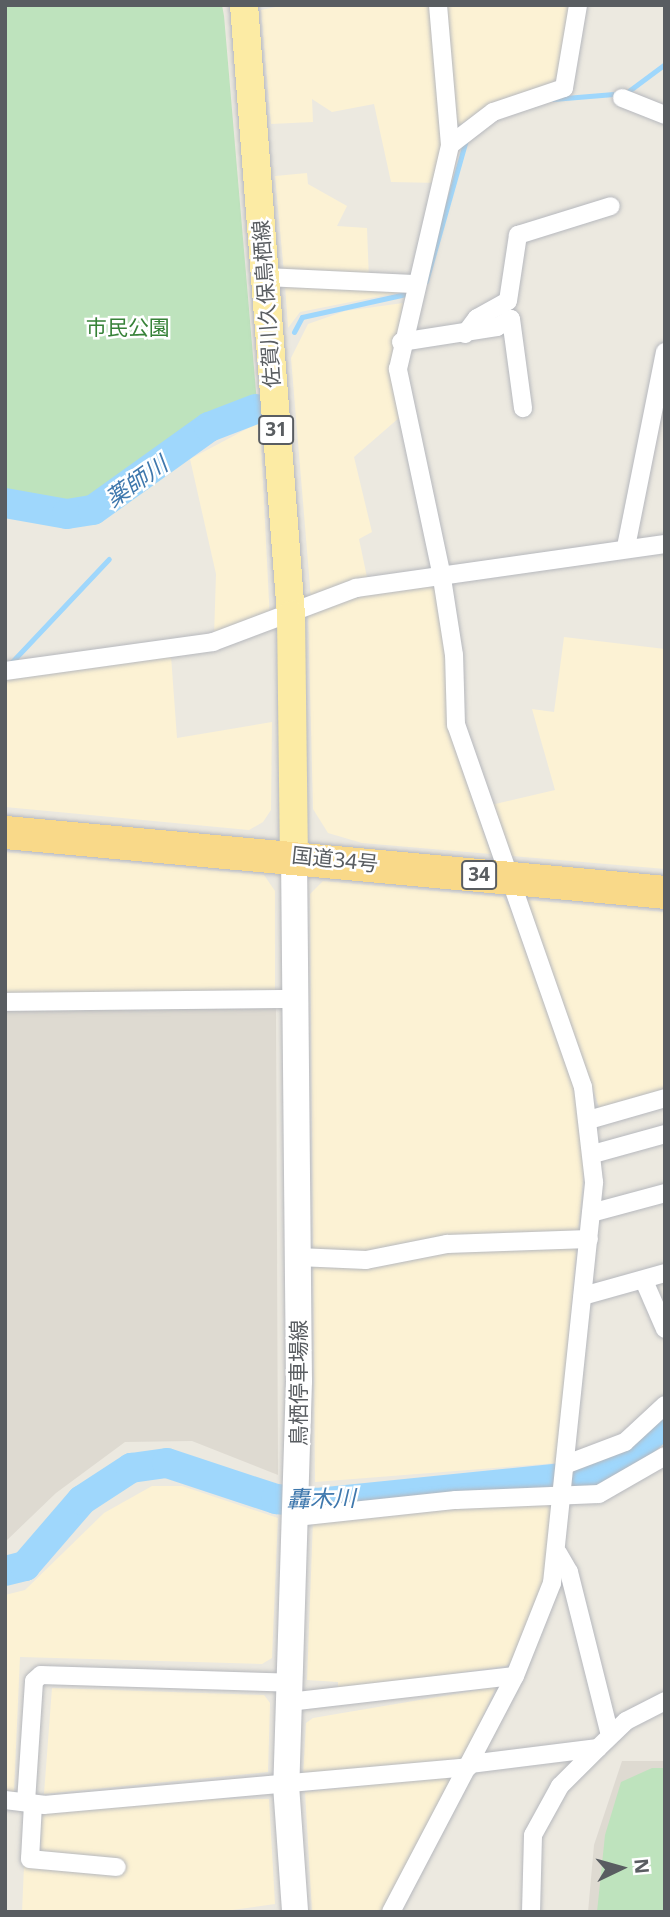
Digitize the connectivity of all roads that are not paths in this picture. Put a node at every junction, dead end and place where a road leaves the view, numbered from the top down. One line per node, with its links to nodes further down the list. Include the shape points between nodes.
1 (244, 5): 8 (main road, 佐賀川久保鳥栖線 / 31)
2 (438, 5): 6 (street)
3 (578, 5): 6 (street, via 564,88 493,112)
4 (622, 99): 5 (street)
5 (665, 115)
6 (450, 145): 9 (street, via 445,186)
7 (611, 206): 10 (street, via 518,235 508,301 477,318)
8 (264, 277): 9 (street); 17 (main road, 佐賀川久保鳥栖線 / 31)
9 (415, 284): 11 (street)
10 (464, 334): 11 (street); 13 (street, via 511,319)
11 (401, 342): 16 (street, via 398,369)
12 (665, 352): 15 (street)
13 (523, 408)
14 (665, 544): 15 (street)
15 (626, 547): 16 (street)
16 (440, 572): 17 (street, via 356,588); 21 (street, via 454,655 456,725)
17 (291, 615): 18 (street, via 213,642); 20 (main road, 佐賀川久保鳥栖線 / 31)
18 (5, 671)
19 (5, 832): 20 (highway, 国道34号 / 34)
20 (294, 855): 21 (highway, 国道34号 / 34); 23 (main road, 鳥栖停車場線)
21 (508, 878): 22 (highway, 国道34号 / 34); 26 (street)
22 (665, 892)
23 (295, 999): 24 (street); 32 (main road, 鳥栖停車場線)
24 (5, 1002)
25 (665, 1098): 26 (street)
26 (592, 1119): 28 (street)
27 (665, 1134): 28 (street)
28 (593, 1154): 30 (street)
29 (665, 1193): 30 (street)
30 (591, 1213): 31 (street)
31 (589, 1239): 32 (street, via 447,1244 366,1260); 35 (street)
32 (298, 1258): 41 (main road, 鳥栖停車場線)
33 (665, 1273): 34 (street)
34 (645, 1283): 35 (street); 36 (street)
35 (583, 1296): 39 (street)
36 (665, 1329)
37 (665, 1405): 39 (street, via 625,1442)
38 (665, 1456): 40 (street, via 599,1494)
39 (567, 1467): 40 (street)
40 (565, 1497): 41 (street, via 456,1500); 42 (street)
41 (296, 1517): 44 (main road, 鳥栖停車場線)
42 (558, 1553): 43 (street, via 541,1618); 46 (street, via 569,1572)
43 (515, 1676): 44 (street); 47 (street)
44 (289, 1692): 48 (main road, 鳥栖停車場線); 50 (street, via 41,1675 34,1681)
45 (665, 1701): 46 (street)
46 (604, 1741): 47 (street); 54 (street, via 544,1809 529,1848)
47 (469, 1765): 48 (street); 53 (street)
48 (286, 1785): 50 (street); 52 (main road, 鳥栖停車場線)
49 (5, 1800): 50 (street)
50 (30, 1803): 51 (street, via 30,1859)
51 (117, 1867)
52 (295, 1912)
53 (391, 1912)
54 (531, 1912)

